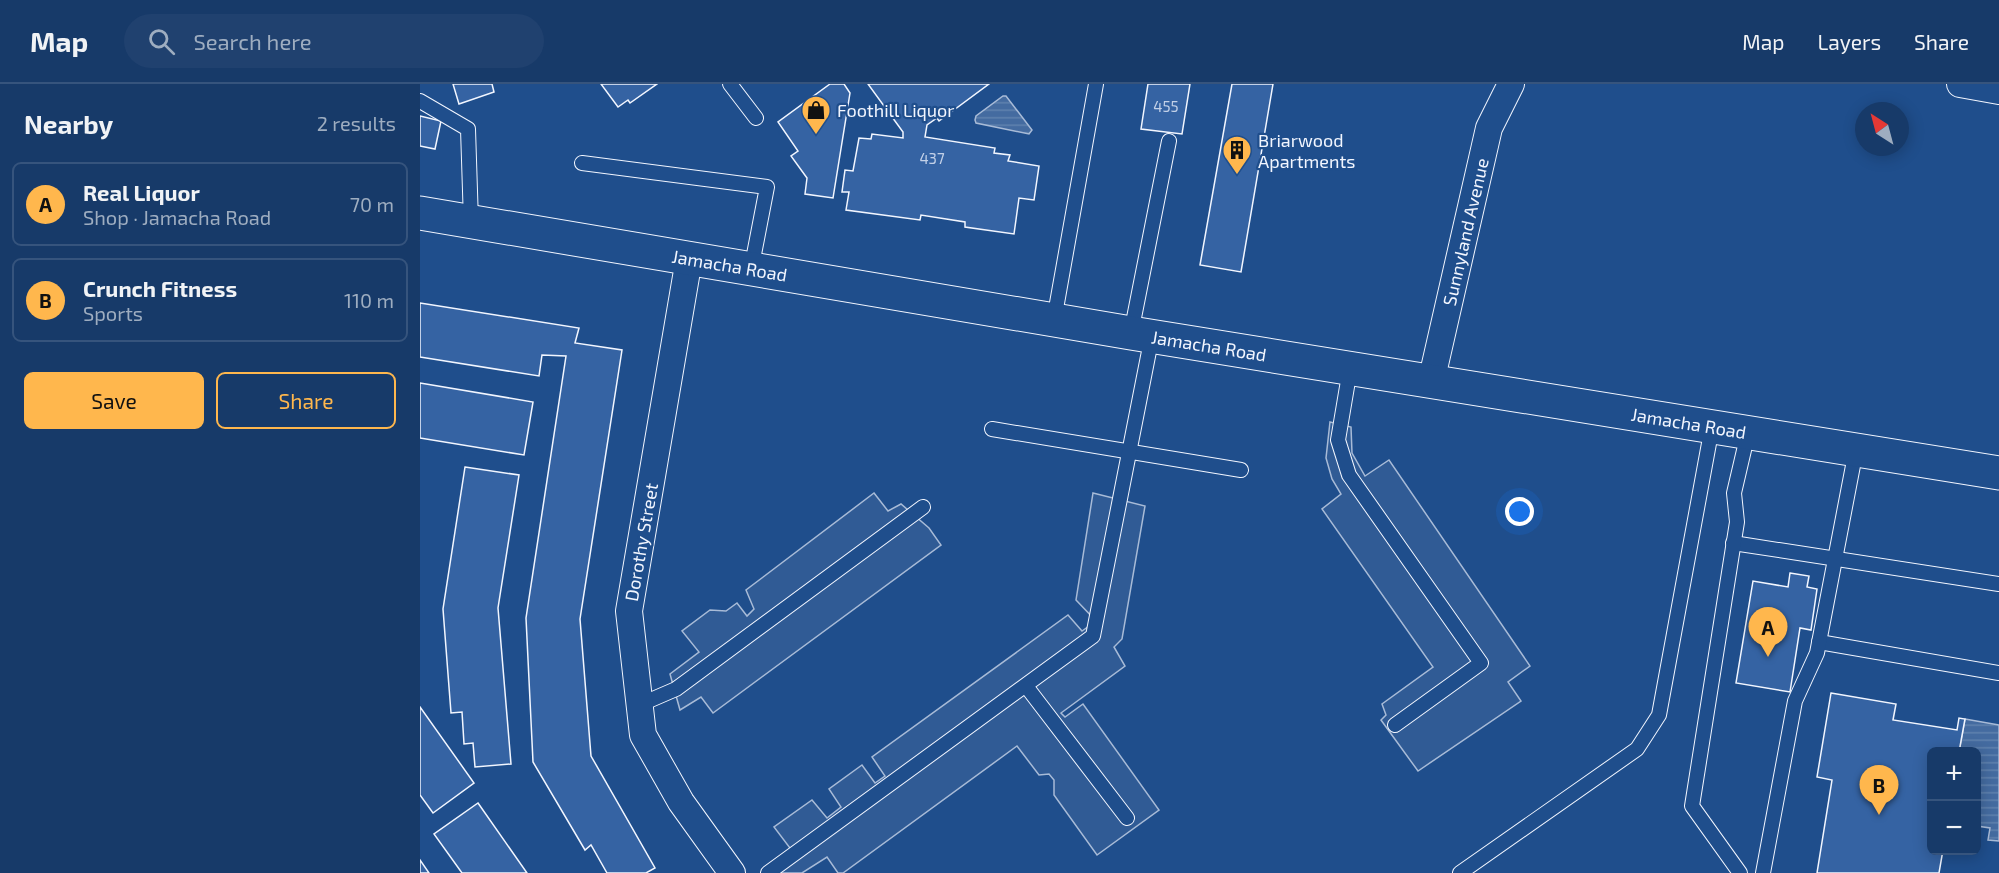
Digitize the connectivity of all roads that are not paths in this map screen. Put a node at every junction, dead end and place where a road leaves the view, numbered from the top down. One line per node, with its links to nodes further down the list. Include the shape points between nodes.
1 (730, 84): 7 (lane)
2 (1096, 84): 14 (lane)
3 (1511, 84): 17 (street, Sunnyland Avenue, via 1489,128)
4 (1960, 84): 5 (street)
5 (1999, 91)
6 (420, 101): 11 (lane, via 468,129)
7 (756, 118)
8 (1169, 141): 15 (lane)
9 (582, 163): 13 (lane, via 767,187)
10 (420, 213): 11 (main road, Jamacha Road)
11 (471, 222): 12 (main road, Jamacha Road)
12 (689, 259): 13 (main road, Jamacha Road); 32 (street, Dorothy Street, via 629,611)
13 (750, 270): 14 (main road, Jamacha Road)
14 (1054, 320): 15 (main road, Jamacha Road)
15 (1142, 334): 16 (main road, Jamacha Road); 22 (lane)
16 (1350, 369): 17 (main road, Jamacha Road); 33 (lane, via 1338,440 1348,474 1481,663)
17 (1431, 382): 18 (main road, Jamacha Road)
18 (1712, 427): 20 (main road, Jamacha Road); 37 (lane, via 1659,715 1636,749)
19 (992, 429): 22 (lane)
20 (1748, 433): 21 (main road, Jamacha Road); 26 (lane, via 1734,493 1737,522)
21 (1856, 450): 24 (main road, Jamacha Road); 27 (lane)
22 (1130, 451): 23 (lane); 31 (lane, via 1093,636)
23 (1241, 470)
24 (1999, 473)
25 (923, 507): 32 (lane, via 676,689)
26 (1733, 543): 27 (lane); 38 (lane, via 1692,806)
27 (1835, 559): 28 (lane); 29 (lane)
28 (1999, 584)
29 (1819, 642): 30 (lane); 39 (lane, via 1795,701)
30 (1999, 673)
31 (1026, 686): 34 (lane); 36 (lane)
32 (639, 705): 35 (street, Dorothy Street, via 643,735 681,802)
33 (1395, 725)
34 (1127, 818)
35 (732, 873)
36 (768, 873)
37 (1460, 873)
38 (1740, 873)
39 (1763, 873)

